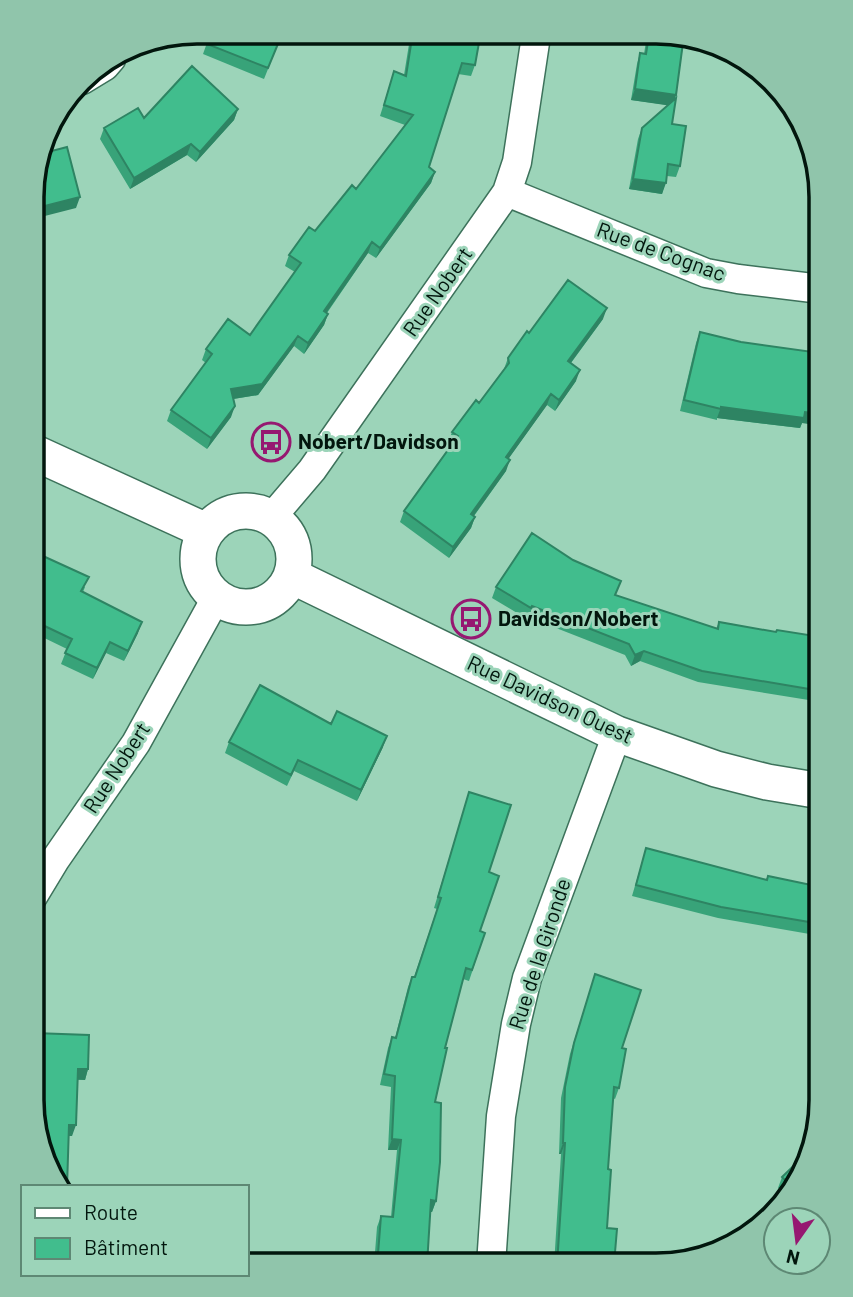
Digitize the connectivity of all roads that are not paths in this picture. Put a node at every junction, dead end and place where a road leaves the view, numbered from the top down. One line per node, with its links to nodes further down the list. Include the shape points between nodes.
1 (535, 44): 2 (street, Rue Nobert, via 517,162)
2 (507, 192): 3 (street, Rue de Cognac, via 706,273); 5 (street, Rue Nobert, via 312,470)
3 (809, 288)
4 (44, 457): 6 (street)
5 (271, 518): 6 (street, via 246,510 223,516); 7 (street, via 286,531 294,552)
6 (206, 531): 8 (street, via 198,553 201,576)
7 (292, 576): 8 (street, via 279,595 258,606 235,606); 9 (street, Rue Davidson Ouest)
8 (216, 598): 11 (street, Rue Nobert, via 136,743)
9 (617, 734): 10 (street, Rue Davidson Ouest, via 716,769); 12 (street, Rue de la Gironde, via 527,978 501,1116)
10 (809, 789)
11 (44, 878)
12 (492, 1253)

